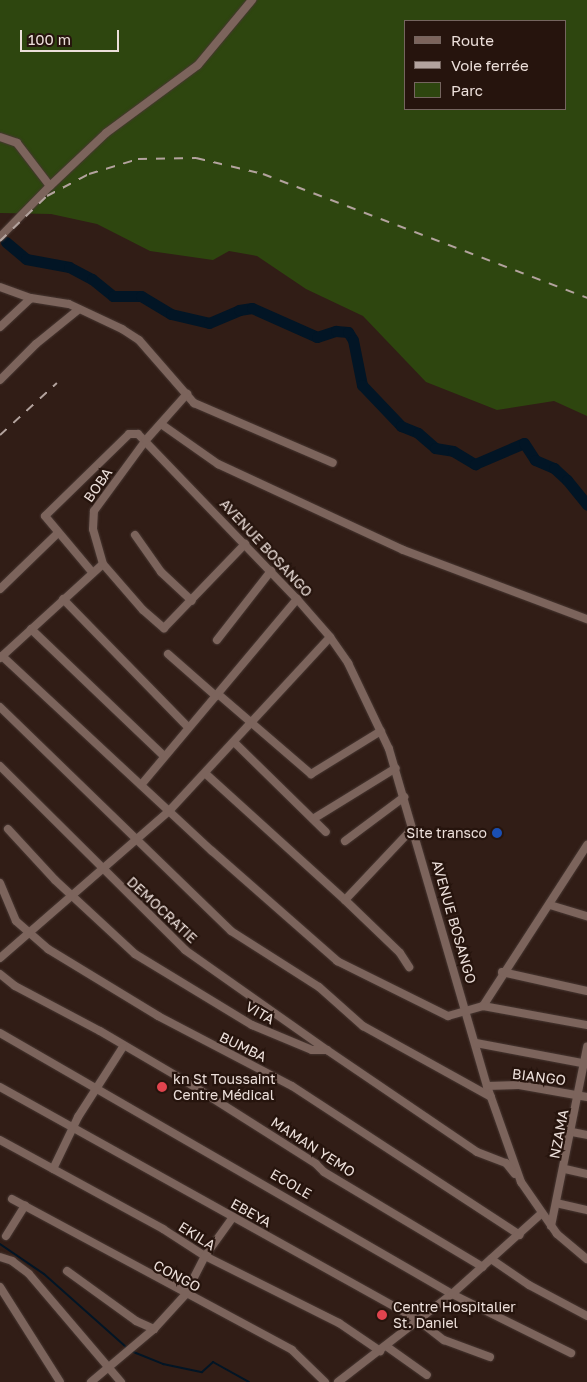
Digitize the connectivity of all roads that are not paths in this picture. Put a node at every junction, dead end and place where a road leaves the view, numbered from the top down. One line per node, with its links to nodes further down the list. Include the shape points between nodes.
1 (252, 0): 3 (street, via 198,65 106,133)
2 (0, 137): 3 (street, via 17,143)
3 (50, 186): 4 (street)
4 (0, 237)
5 (0, 287): 6 (street)
6 (31, 298): 7 (street); 8 (street)
7 (80, 309): 9 (street, via 36,344); 10 (street, via 122,328 139,340)
8 (0, 327)
9 (0, 380)
10 (187, 394): 11 (street, BOBA); 13 (street, via 194,403)
11 (160, 424): 12 (street, BOBA); 24 (street, via 218,464 403,550)
12 (146, 440): 14 (street, via 138,434 129,434 47,510 46,520); 16 (street, AVENUE BOSANGO); 17 (street, BOBA, via 94,511 93,529)
13 (333, 463)
14 (58, 533): 18 (street); 20 (street)
15 (135, 535): 23 (street, via 161,572)
16 (245, 544): 19 (street, AVENUE BOSANGO); 23 (street)
17 (103, 564): 18 (street); 23 (street, via 160,626 168,627)
18 (92, 572): 21 (street)
19 (271, 572): 22 (street, AVENUE BOSANGO); 27 (street)
20 (0, 589)
21 (63, 599): 25 (street); 33 (street)
22 (298, 599): 26 (street, AVENUE BOSANGO); 30 (street)
23 (192, 601)
24 (587, 619)
25 (31, 629): 29 (street); 36 (street)
26 (330, 637): 32 (street); 34 (street, AVENUE BOSANGO, via 348,664)
27 (217, 640)
28 (168, 654): 30 (street)
29 (1, 657): 40 (street)
30 (217, 695): 32 (street); 33 (street)
31 (0, 707): 47 (street)
32 (253, 723): 34 (street, via 311,774); 35 (street)
33 (188, 727): 36 (street)
34 (381, 731): 38 (street, AVENUE BOSANGO)
35 (235, 743): 39 (street); 43 (street)
36 (163, 755): 40 (street)
37 (0, 766): 50 (street, DEMOCRATIE)
38 (396, 768): 41 (street, AVENUE BOSANGO); 43 (street)
39 (206, 774): 42 (street); 53 (street)
40 (141, 785): 42 (street)
41 (404, 797): 45 (street, AVENUE BOSANGO); 48 (street)
42 (169, 811): 47 (street); 63 (street, via 348,968 448,1016)
43 (313, 820): 46 (street)
44 (8, 828): 52 (street, VITA)
45 (412, 829): 53 (street); 63 (street, AVENUE BOSANGO)
46 (326, 832)
47 (136, 841): 50 (street); 75 (street, via 212,915 319,987 363,1026)
48 (346, 841)
49 (587, 846): 54 (street)
50 (103, 871): 52 (street); 69 (street, DEMOCRATIE, via 185,950)
51 (0, 883): 56 (street, BUMBA, via 16,921)
52 (72, 896): 56 (street); 69 (street, VITA, via 125,946 181,982 276,1036 312,1050)
53 (344, 900): 58 (street, via 400,953)
54 (550, 905): 55 (street); 59 (street)
55 (587, 916)
56 (28, 933): 57 (street); 91 (street, BUMBA, via 158,1016 292,1086)
57 (0, 958)
58 (409, 967)
59 (502, 972): 61 (street); 62 (street)
60 (0, 974): 67 (street, MAMAN YEMO, via 15,986 100,1031)
61 (587, 991)
62 (482, 1006): 63 (street); 64 (street)
63 (467, 1012): 66 (street, AVENUE BOSANGO)
64 (587, 1025)
65 (0, 1033): 73 (street, ECOLE)
66 (476, 1043): 70 (street); 71 (street, AVENUE BOSANGO)
67 (123, 1047): 73 (street); 97 (street, MAMAN YEMO, via 187,1082 324,1172)
68 (587, 1047): 70 (street, NZAMA)
69 (327, 1050): 83 (street, VITA, via 477,1152 506,1163)
70 (586, 1063): 74 (street, NZAMA)
71 (487, 1086): 74 (street, BIANGO, via 519,1085); 75 (street, AVENUE BOSANGO)
72 (0, 1087): 76 (street, EBEYA)
73 (97, 1087): 76 (street, via 78,1116); 100 (street, ECOLE)
74 (583, 1096): 77 (street, NZAMA)
75 (491, 1097): 83 (street, AVENUE BOSANGO)
76 (74, 1129): 80 (street); 89 (street, EBEYA)
77 (572, 1132): 78 (street); 81 (street, NZAMA)
78 (587, 1135)
79 (0, 1140): 80 (street, EKILA)
80 (53, 1169): 93 (street, EKILA)
81 (565, 1169): 82 (street); 85 (street, NZAMA)
82 (587, 1174)
83 (522, 1182): 88 (street, AVENUE BOSANGO)
84 (12, 1199): 86 (street, CONGO)
85 (556, 1203): 87 (street); 90 (street, NZAMA)
86 (24, 1206): 92 (street); 101 (street, CONGO)
87 (587, 1210)
88 (542, 1213): 90 (street, AVENUE BOSANGO); 91 (street)
89 (233, 1217): 93 (street); 103 (street, EBEYA)
90 (551, 1226): 96 (street, AVENUE BOSANGO)
91 (520, 1235): 95 (street)
92 (6, 1236)
93 (205, 1256): 101 (street); 105 (street, EKILA)
94 (0, 1257): 108 (street, via 12,1261 29,1274)
95 (491, 1259): 97 (street); 102 (street, via 529,1285)
96 (587, 1259)
97 (483, 1267): 100 (street)
98 (67, 1271): 104 (street)
99 (0, 1287): 110 (street)
100 (452, 1294): 103 (street); 106 (street, ECOLE)
101 (185, 1295): 104 (street); 113 (street, CONGO, via 292,1350)
102 (587, 1316)
103 (418, 1320): 105 (street); 107 (street, EBEYA, via 444,1340)
104 (154, 1329): 108 (street)
105 (383, 1348): 109 (street, EKILA); 114 (street)
106 (571, 1353)
107 (490, 1357)
108 (108, 1369): 111 (street); 112 (street)
109 (427, 1375)
110 (60, 1382)
111 (91, 1382)
112 (121, 1382)
113 (325, 1382)
114 (338, 1382)

